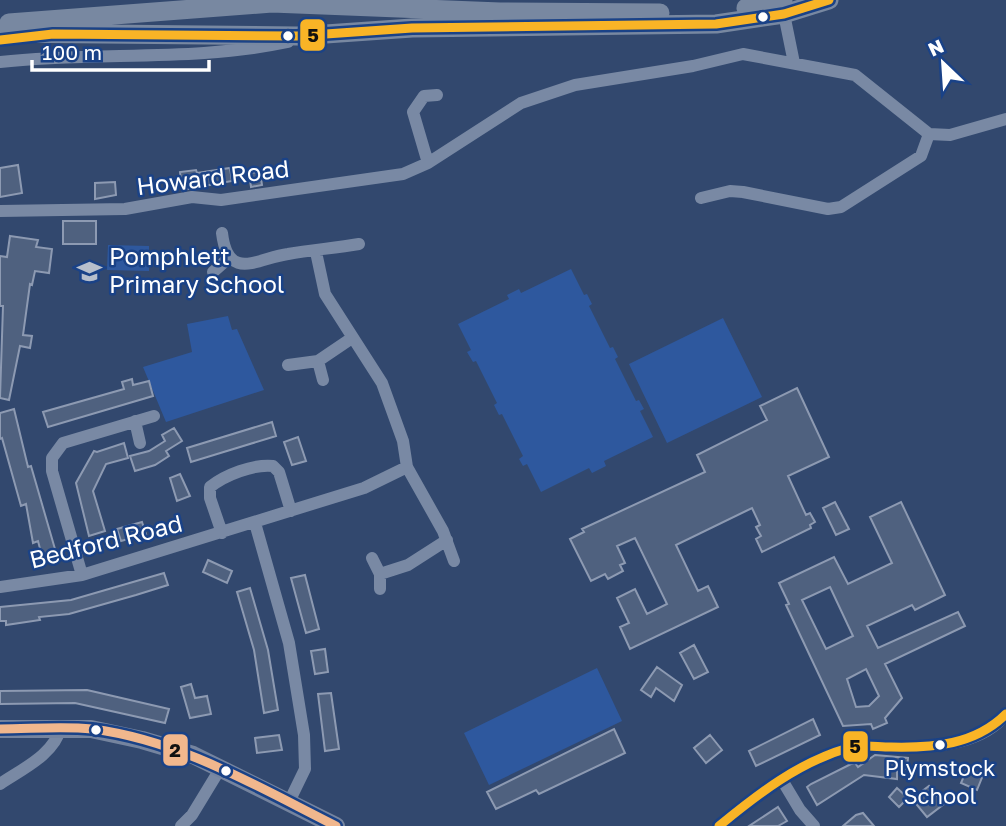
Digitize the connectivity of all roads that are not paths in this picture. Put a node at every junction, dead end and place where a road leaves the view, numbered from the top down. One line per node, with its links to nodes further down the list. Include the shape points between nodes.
1 (829, 0): 3 (main road)
2 (272, 3): 3 (main road, via 500,12 667,13); 4 (main road); 7 (main road, via 274,17 287,27)
3 (783, 7): 7 (main road, via 716,24); 12 (street)
4 (185, 9): 5 (main road); 10 (main road, via 256,13 262,24)
5 (0, 23)
6 (0, 33): 8 (main road)
7 (340, 33): 10 (main road)
8 (53, 34): 9 (main road); 10 (main road)
9 (0, 40)
10 (258, 42): 11 (street, via 216,54)
11 (0, 62)
12 (794, 63): 15 (street, Howard Road, via 855,75); 16 (street, Howard Road, via 743,54 575,85 521,103)
13 (437, 95): 16 (street, via 424,96 413,112)
14 (1006, 119): 15 (street, via 950,135)
15 (929, 134): 17 (street, via 921,156 841,207 828,209 730,191)
16 (428, 163): 18 (street, Howard Road, via 403,174 221,200 192,197 125,209)
17 (701, 198)
18 (0, 211)
19 (222, 233): 22 (street)
20 (359, 244): 21 (street)
21 (316, 252): 22 (street, via 277,256 253,265); 24 (street, via 325,294)
22 (230, 257): 23 (street)
23 (213, 272)
24 (352, 338): 25 (street); 31 (street, via 393,407)
25 (318, 361): 26 (street); 27 (street)
26 (288, 365)
27 (323, 380)
28 (154, 416): 29 (street)
29 (135, 421): 30 (street); 39 (street, via 64,443 52,458)
30 (140, 443)
31 (407, 467): 32 (street, Bedford Road, via 364,488); 35 (street)
32 (292, 511): 33 (street, Bedford Road); 34 (street, Bedford Road, via 279,472 263,465 210,487)
33 (255, 523): 34 (street, Bedford Road); 48 (street, via 289,643 304,735 305,769)
34 (222, 533): 39 (street, Bedford Road)
35 (447, 540): 37 (street); 38 (street, via 408,565)
36 (372, 558): 38 (street)
37 (454, 561)
38 (380, 574): 41 (street)
39 (82, 575): 40 (street, Bedford Road)
40 (0, 587)
41 (380, 589)
42 (1003, 722): 46 (street, via 967,740 906,748 850,747)
43 (61, 727): 44 (street); 45 (street, via 142,740 193,755); 47 (street, via 49,750)
44 (0, 729)
45 (220, 769): 48 (street); 49 (street)
46 (782, 780): 51 (street); 52 (street)
47 (0, 784)
48 (288, 804): 50 (street)
49 (181, 826)
50 (336, 826)
51 (719, 826)
52 (814, 826)

